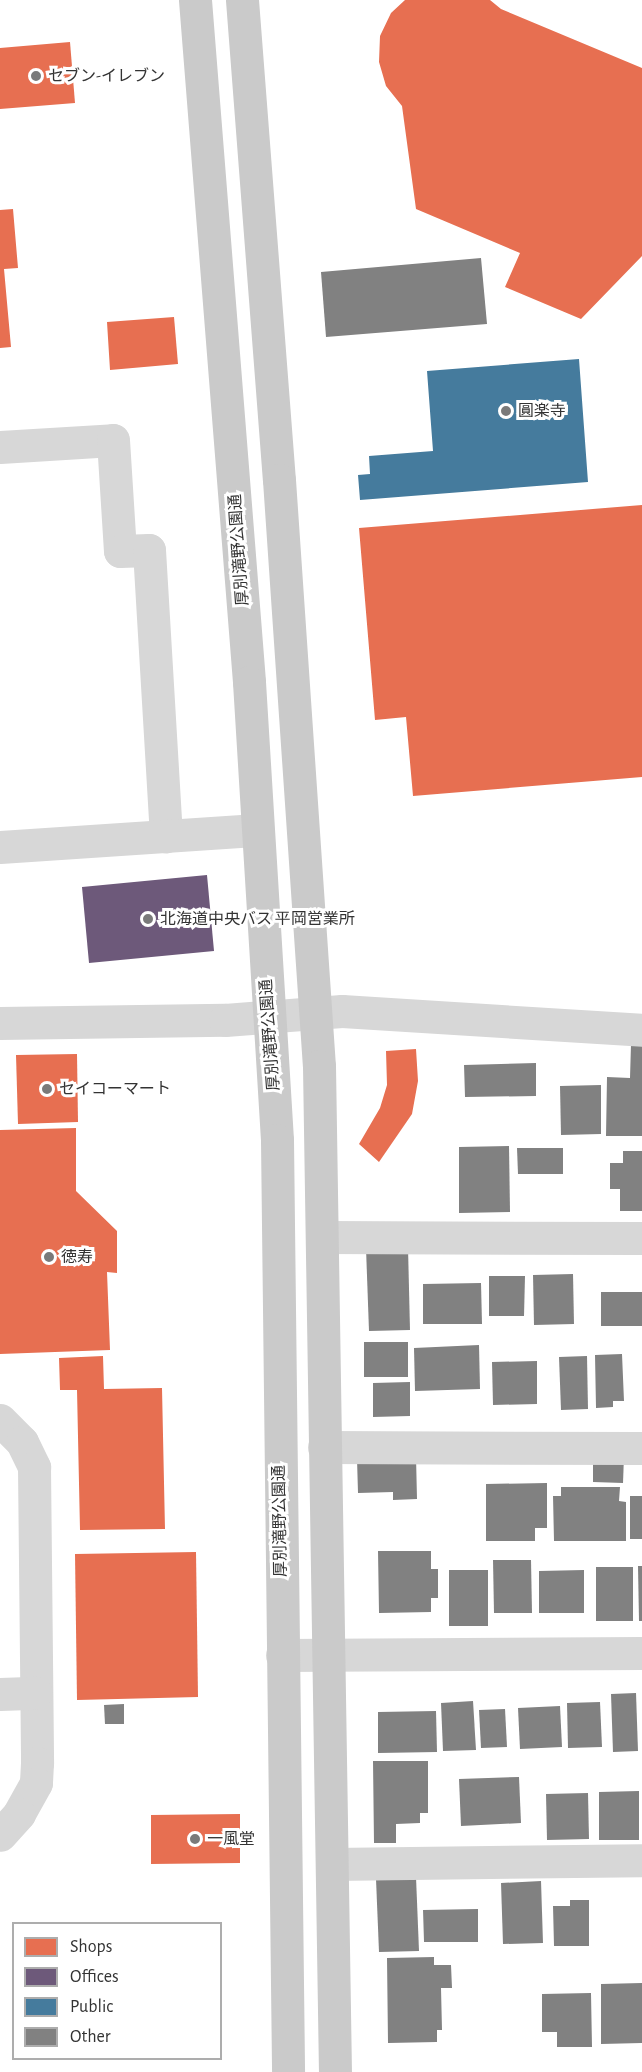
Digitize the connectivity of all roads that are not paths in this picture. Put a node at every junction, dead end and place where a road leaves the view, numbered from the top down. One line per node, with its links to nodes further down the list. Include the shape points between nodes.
1 (195, 0): 5 (main road, 厚別滝野公園通)
2 (242, 0): 4 (main road)
3 (0, 447): 6 (street, via 113,440 120,551 149,550)
4 (303, 826): 5 (main road); 8 (main road)
5 (258, 830): 6 (street); 9 (main road, 厚別滝野公園通)
6 (166, 836): 7 (street)
7 (0, 847)
8 (316, 1011): 9 (street); 11 (street); 12 (main road)
9 (270, 1015): 10 (street, via 225,1020); 19 (main road, 厚別滝野公園通, via 277,1140)
10 (0, 1023)
11 (642, 1030)
12 (322, 1237): 13 (street); 15 (main road)
13 (642, 1238)
14 (0, 1420): 20 (street, via 22,1442 34,1467)
15 (324, 1447): 16 (street); 17 (main road)
16 (642, 1448)
17 (328, 1653): 18 (street); 19 (street); 24 (main road)
18 (642, 1653)
19 (282, 1655): 25 (main road, 厚別滝野公園通)
20 (36, 1693): 21 (street); 22 (street, via 36,1783 19,1814)
21 (0, 1694)
22 (0, 1835)
23 (642, 1860): 24 (street)
24 (332, 1864): 26 (main road)
25 (288, 2072)
26 (335, 2072)

